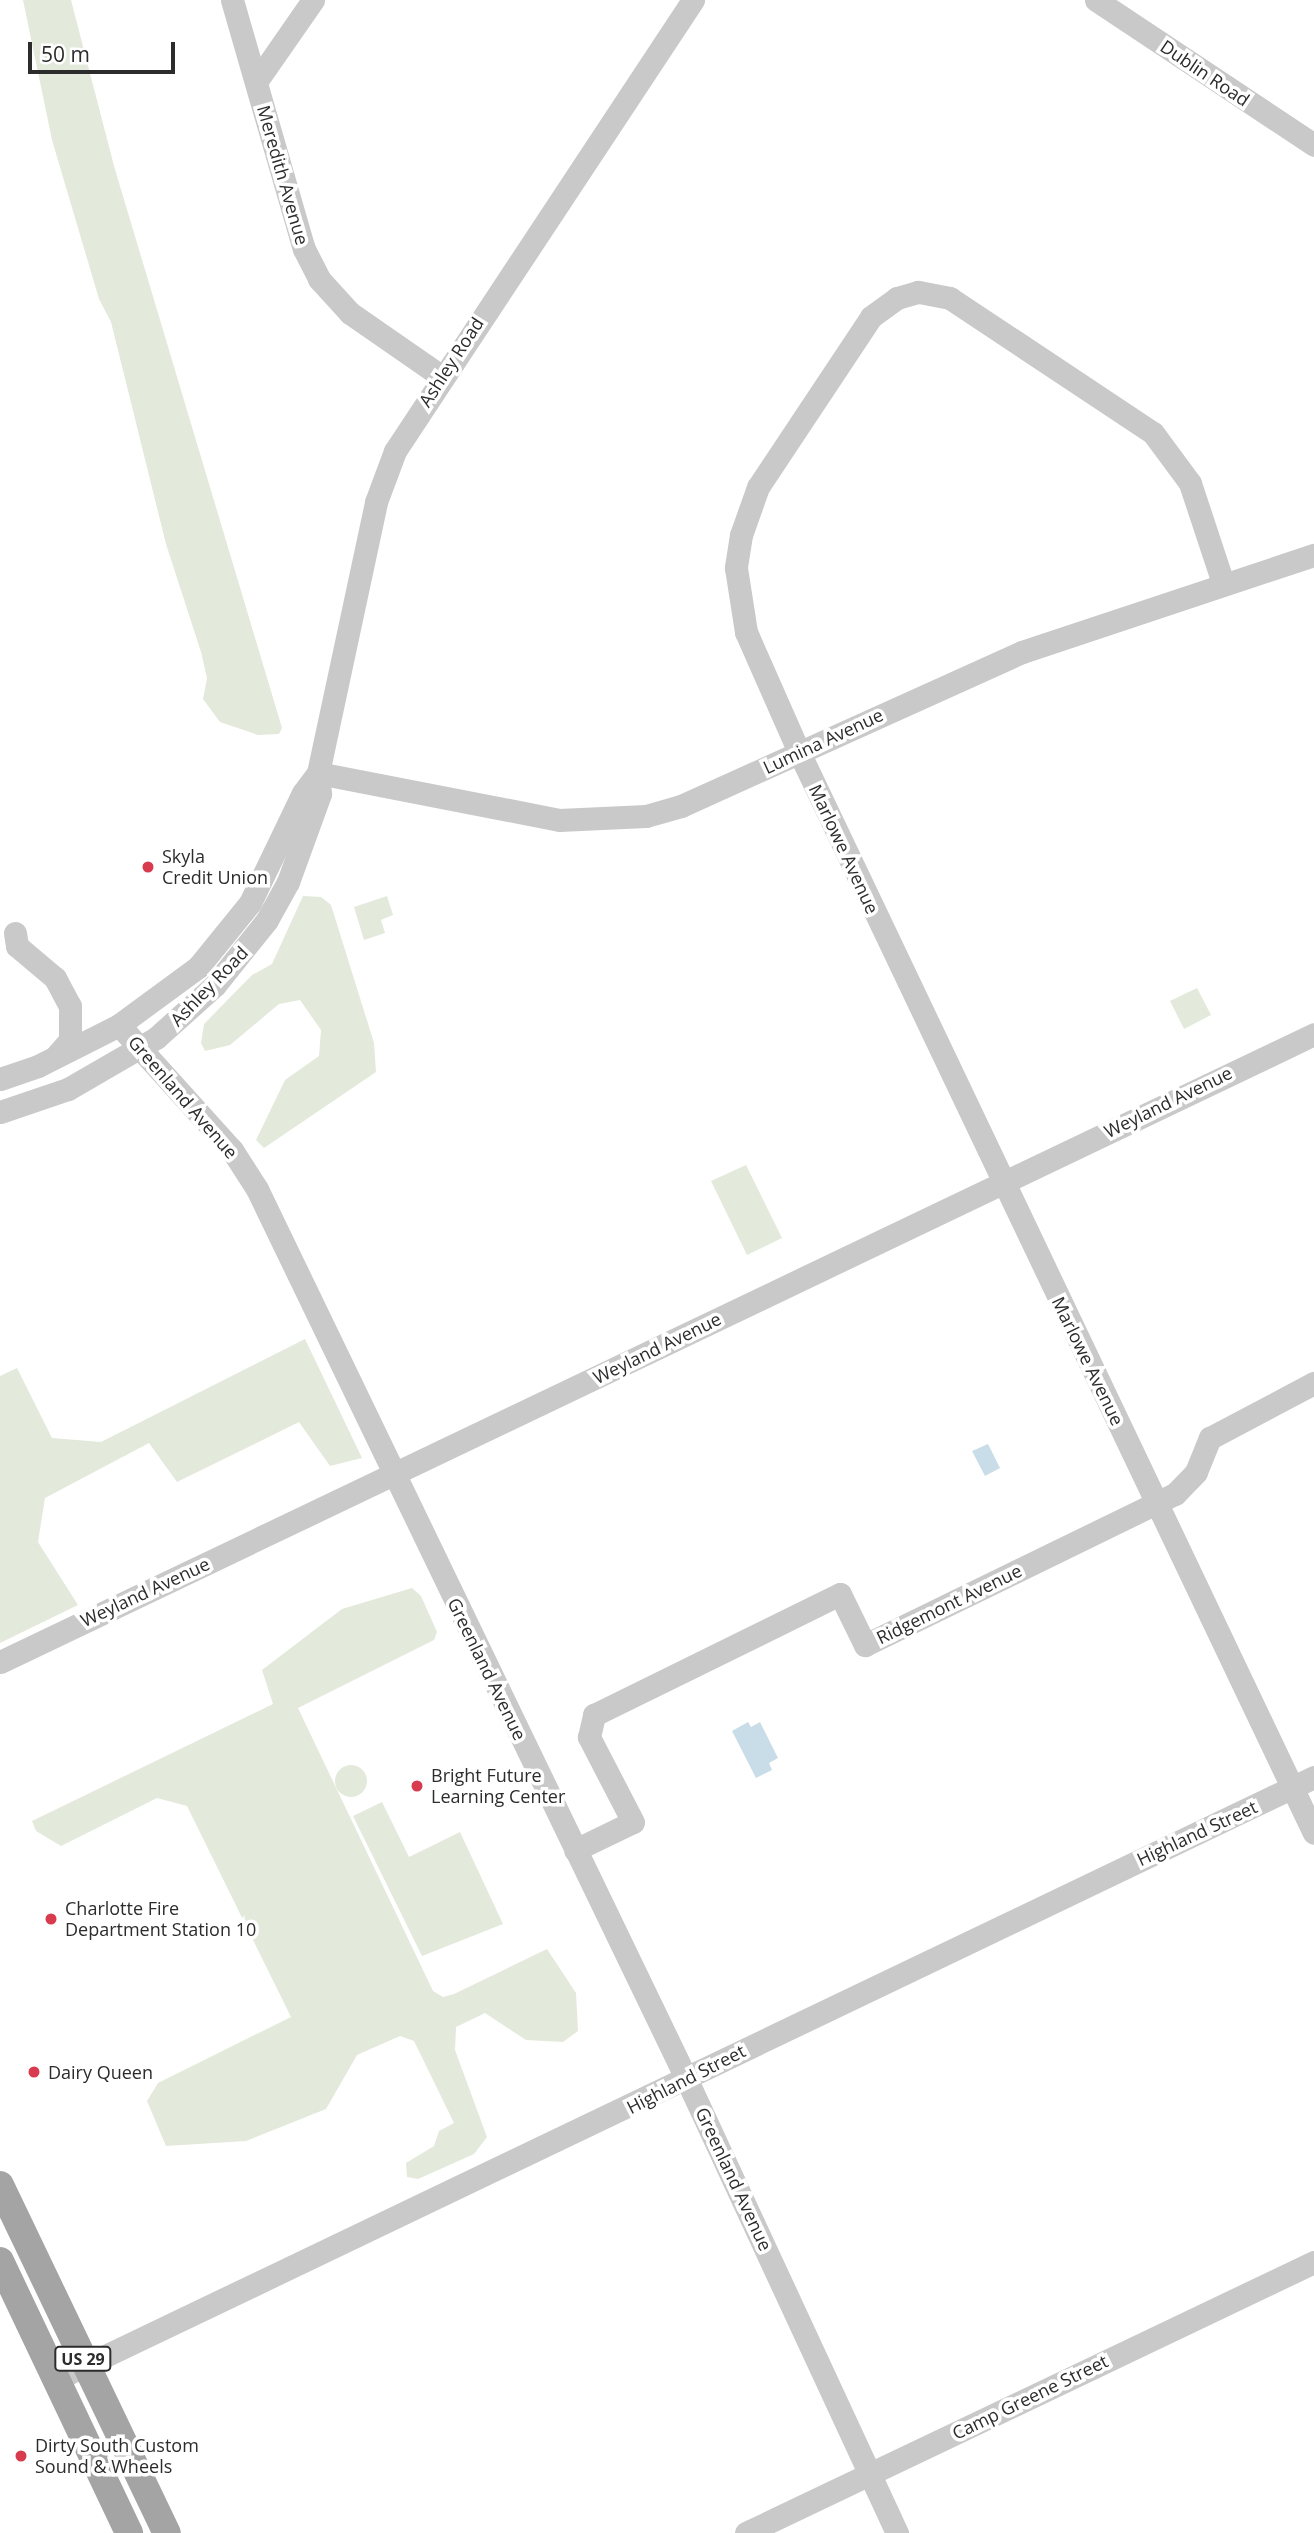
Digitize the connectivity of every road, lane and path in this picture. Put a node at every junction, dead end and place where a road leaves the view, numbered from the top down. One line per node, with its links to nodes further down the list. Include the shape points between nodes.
1 (232, 0): 5 (street, Meredith Avenue)
2 (313, 0): 5 (street)
3 (693, 0): 7 (street, Ashley Road)
4 (1096, 0): 6 (street, Dublin Road)
5 (256, 82): 7 (street, Meredith Avenue, via 304,249 319,279 350,313)
6 (1314, 145)
7 (441, 376): 11 (street, Ashley Road, via 395,451 376,502)
8 (1314, 555): 9 (street, Lumina Avenue)
9 (1223, 583): 10 (street, Lumina Avenue, via 1022,652); 10 (street, Marlowe Avenue, via 1190,483 1153,433 950,298 918,292 897,298 871,317 758,487 741,535 736,568 746,632)
10 (799, 752): 11 (street, Lumina Avenue, via 681,806 627,819 588,822); 19 (street, Marlowe Avenue)
11 (318, 773): 13 (street, Ashley Road, via 231,931 178,985); 15 (street, Ashley Road, via 321,788 304,843 267,920 200,1001)
12 (15, 933): 16 (street, via 17,946 51,972 71,1006 70,1040)
13 (119, 1025): 15 (street, Greenland Avenue); 16 (street, Ashley Road)
14 (1314, 1034): 19 (street, Weyland Avenue)
15 (141, 1048): 18 (street, Ashley Road, via 68,1089); 21 (street, Greenland Avenue, via 232,1150 254,1182)
16 (51, 1060): 17 (street, Ashley Road)
17 (0, 1079)
18 (0, 1112)
19 (1002, 1182): 21 (street, Weyland Avenue); 22 (street, Marlowe Avenue)
20 (1314, 1383): 22 (street, Ridgemont Avenue, via 1222,1428 1210,1438 1183,1489)
21 (394, 1474): 23 (street, Weyland Avenue); 27 (street, Greenland Avenue)
22 (1156, 1504): 25 (street, Marlowe Avenue); 27 (street, Ridgemont Avenue, via 865,1645 840,1594 594,1715 589,1737 633,1822)
23 (0, 1662)
24 (1314, 1777): 25 (street, Highland Street)
25 (1292, 1787): 26 (street, Marlowe Avenue); 28 (street, Highland Street)
26 (1314, 1833)
27 (575, 1850): 28 (street, Greenland Avenue)
28 (686, 2078): 32 (street, Highland Street); 34 (street, Greenland Avenue)
29 (0, 2185): 32 (main road, US 29)
30 (0, 2261): 33 (main road, US 29)
31 (1314, 2262): 34 (street, Camp Greene Street)
32 (86, 2364): 33 (street, Highland Street); 36 (main road, US 29)
33 (57, 2379): 35 (main road, US 29)
34 (872, 2475): 37 (street, Camp Greene Street); 38 (street, Greenland Avenue)
35 (129, 2533)
36 (167, 2533)
37 (746, 2533)
38 (897, 2533)

